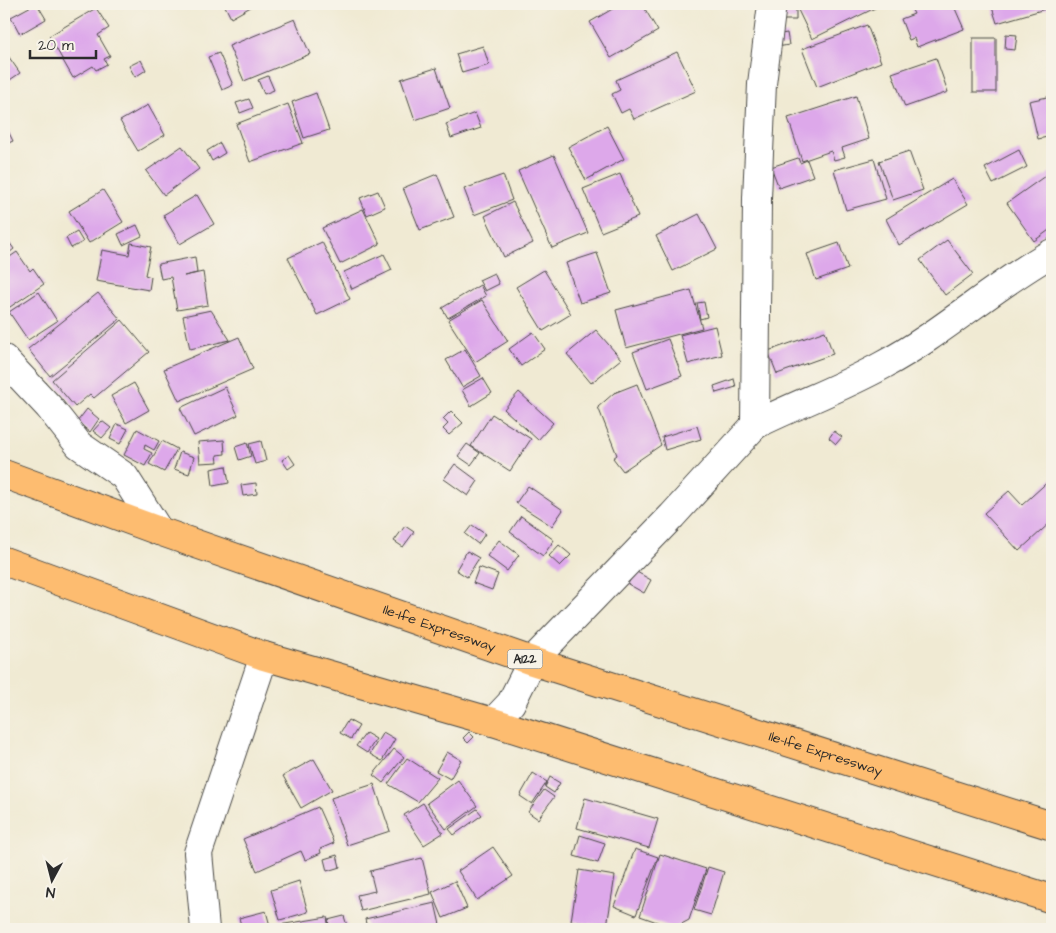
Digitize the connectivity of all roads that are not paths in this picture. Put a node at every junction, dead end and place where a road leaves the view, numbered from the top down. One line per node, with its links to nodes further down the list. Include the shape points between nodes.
1 (772, 4): 4 (street, via 762,84 757,198)
2 (1052, 253): 4 (street, via 883,366)
3 (4, 359): 6 (street, via 79,445 124,476)
4 (755, 425): 9 (street)
5 (4, 474): 6 (highway, Ile-Ife Expressway / A122)
6 (159, 531): 9 (highway, Ile-Ife Expressway / A122)
7 (4, 561): 8 (highway)
8 (264, 656): 10 (highway); 13 (street, via 198,853)
9 (532, 662): 10 (street, via 511,703); 11 (highway, Ile-Ife Expressway / A122)
10 (493, 722): 12 (highway)
11 (1052, 826)
12 (1052, 899)
13 (205, 929)

